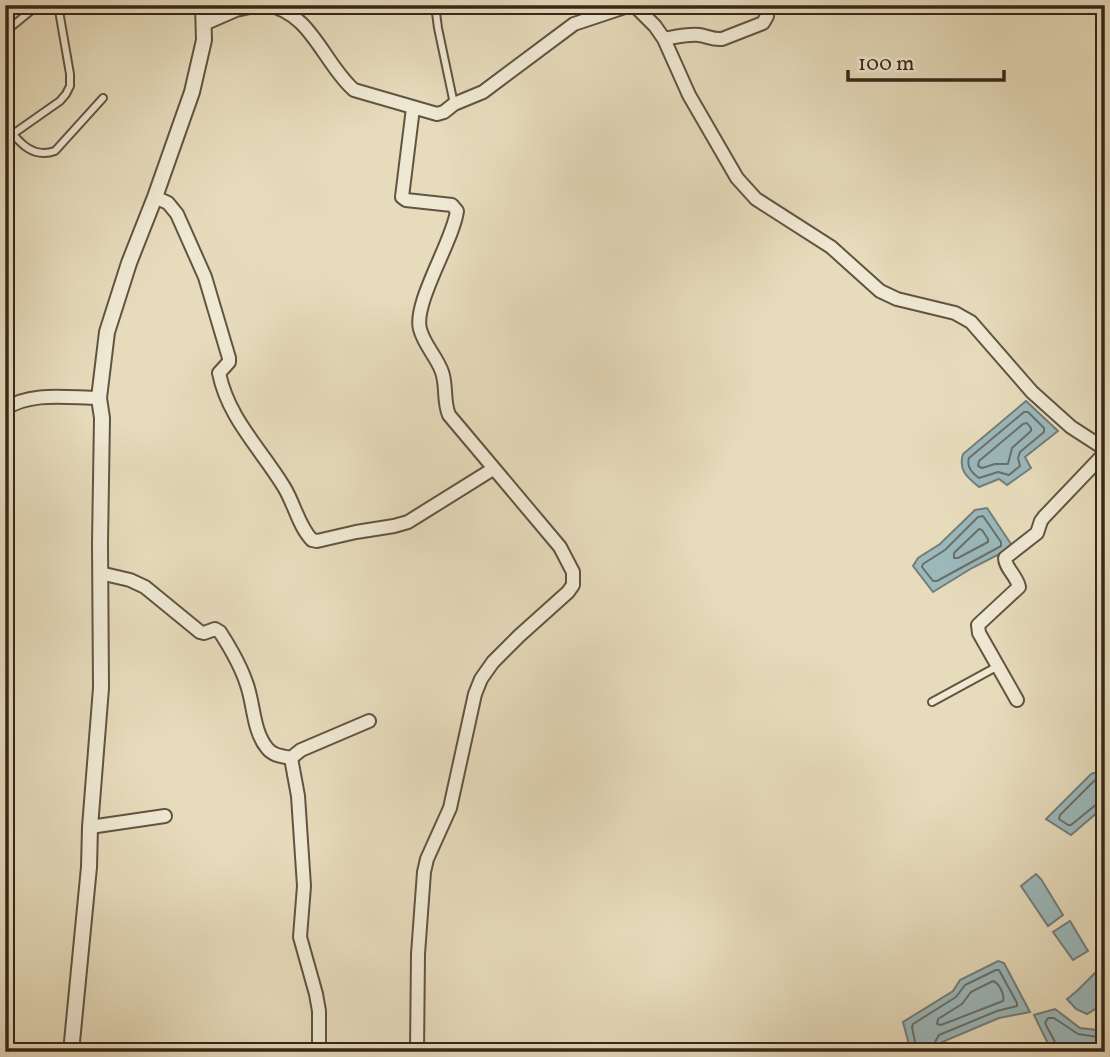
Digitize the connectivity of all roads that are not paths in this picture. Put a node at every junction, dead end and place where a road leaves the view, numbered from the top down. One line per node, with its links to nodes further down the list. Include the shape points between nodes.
1 (38, 5): 10 (lane)
2 (58, 5): 16 (lane, via 70,86 60,101)
3 (203, 5): 9 (street)
4 (258, 5): 9 (street)
5 (267, 5): 14 (street, via 284,9 298,20 354,90)
6 (435, 5): 13 (lane)
7 (633, 5): 11 (street); 13 (street, via 574,24 488,89)
8 (763, 5): 11 (street, via 767,16 763,23 722,39 704,35)
9 (204, 24): 17 (street, via 192,92)
10 (5, 33)
11 (664, 39): 20 (street, via 689,95 749,192 831,247 880,291 971,321 1032,392 1070,427)
12 (103, 98): 16 (lane, via 55,151 37,153)
13 (454, 104): 14 (street, via 437,114)
14 (413, 108): 21 (street, via 402,197 452,205 457,211 420,313 420,331 442,372 449,415)
15 (5, 125): 16 (lane)
16 (13, 134)
17 (155, 197): 18 (street, via 107,332); 21 (street, via 173,207 205,277 229,358 219,373 233,412 285,488 312,540 408,522)
18 (99, 398): 19 (street, via 34,398); 22 (street)
19 (5, 409)
20 (1104, 447): 23 (street, via 1044,517 1040,531 1005,558 1019,587 977,629)
21 (494, 469): 32 (street, via 560,547 574,580 568,592 493,662 475,694 450,808 424,872)
22 (100, 573): 27 (street, via 145,587 200,632 220,632 248,687 264,745 276,755); 29 (street, via 101,688)
23 (998, 666): 24 (street); 25 (lane)
24 (1017, 700)
25 (932, 702)
26 (369, 721): 27 (street)
27 (291, 758): 31 (street, via 304,886 300,937 317,1002)
28 (165, 817): 29 (street)
29 (90, 827): 30 (street)
30 (71, 1052)
31 (319, 1052)
32 (417, 1052)

